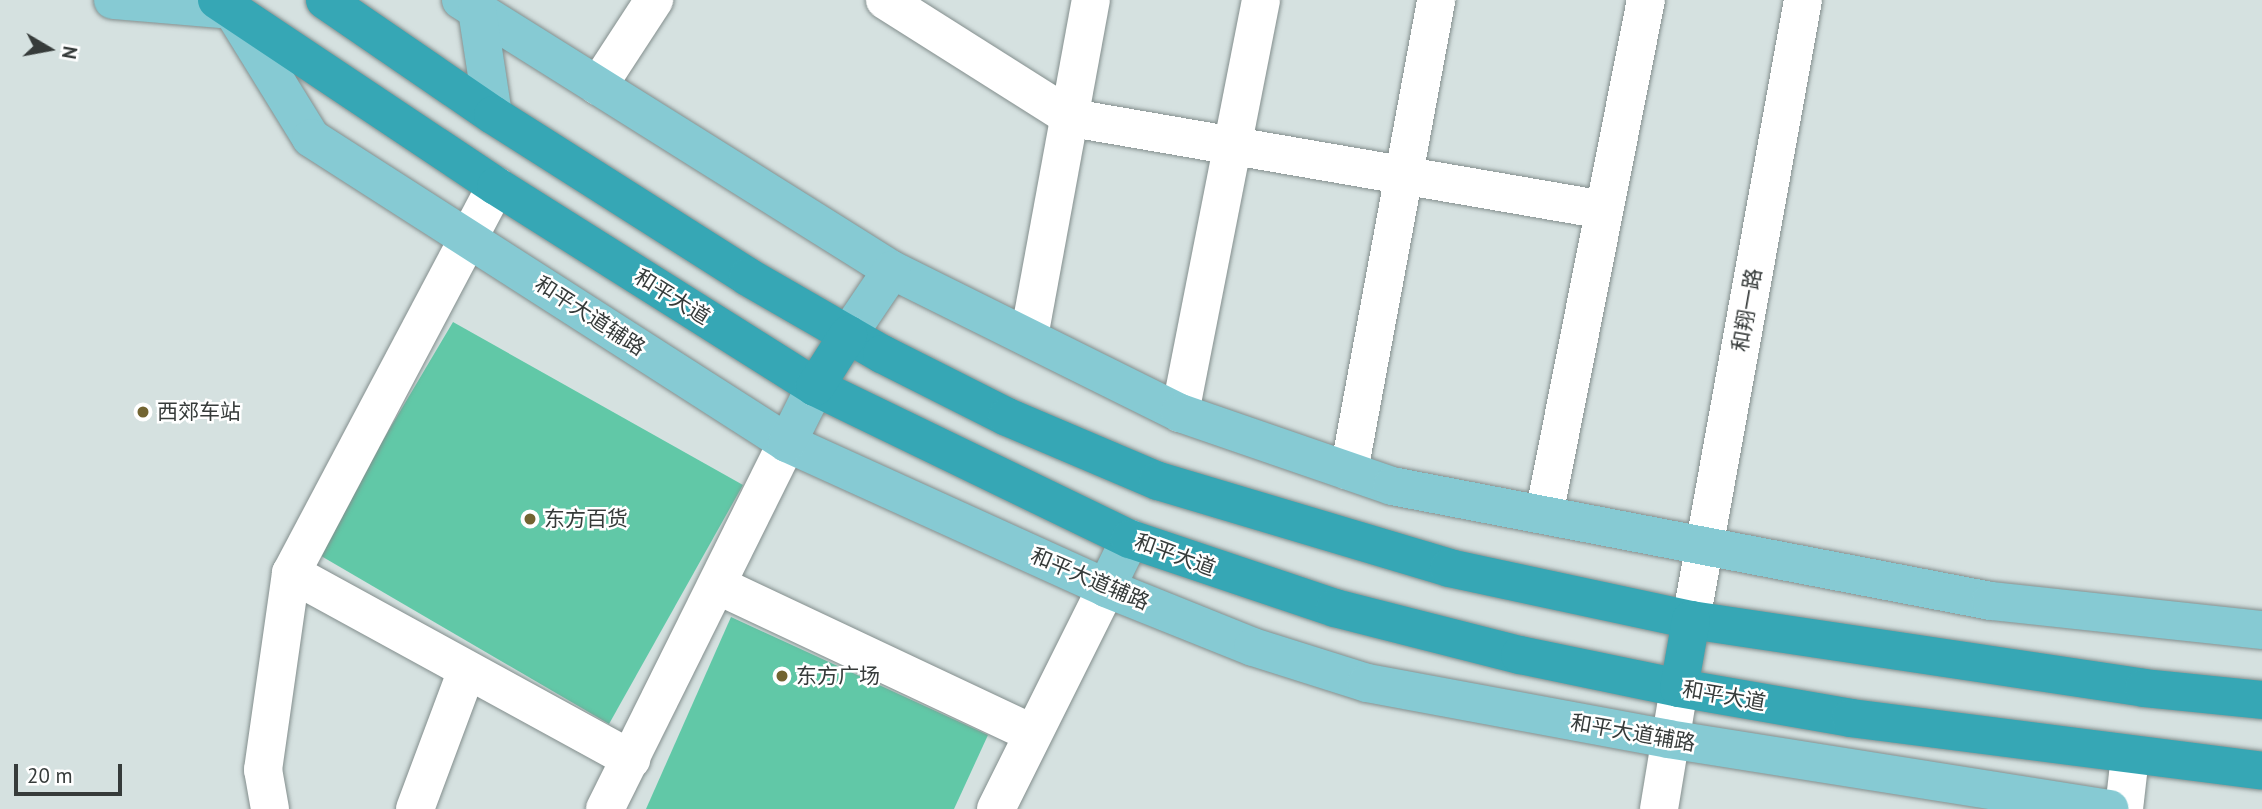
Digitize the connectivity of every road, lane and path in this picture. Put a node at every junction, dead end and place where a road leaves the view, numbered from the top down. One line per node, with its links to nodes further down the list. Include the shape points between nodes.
1 (113, 0): 10 (main road)
2 (324, 0): 13 (highway)
3 (654, 0): 12 (street)
4 (885, 0): 14 (street)
5 (1091, 0): 14 (street)
6 (1261, 0): 15 (street)
7 (1436, 0): 16 (street)
8 (1646, 0): 18 (street)
9 (1803, 0): 29 (street, 和翔一路)
10 (224, 5): 17 (highway, 和平大道); 19 (main road, 和平大道辅路, via 312,138)
11 (469, 5): 12 (main road); 13 (main road)
12 (598, 86): 20 (main road)
13 (493, 115): 21 (highway)
14 (1072, 118): 15 (street); 22 (street)
15 (1234, 145): 16 (street); 24 (street)
16 (1404, 174): 18 (street); 26 (street)
17 (496, 186): 19 (street); 23 (highway, 和平大道)
18 (1604, 210): 27 (street)
19 (469, 238): 25 (main road, 和平大道辅路); 30 (street)
20 (892, 270): 21 (main road); 22 (main road)
21 (848, 335): 23 (highway); 33 (highway, via 1007,417 1158,481 1449,568)
22 (1028, 337): 24 (main road)
23 (815, 387): 25 (main road); 28 (highway, 和平大道)
24 (1180, 413): 26 (main road)
25 (787, 443): 31 (street); 32 (main road, 和平大道辅路)
26 (1349, 471): 27 (main road, via 1392,486)
27 (1544, 515): 29 (main road)
28 (1130, 539): 32 (main road); 36 (highway, 和平大道, via 1335,608 1520,655)
29 (1703, 546): 33 (street, 和翔一路); 34 (main road, via 1991,601)
30 (291, 573): 35 (street); 43 (street, via 263,770)
31 (717, 585): 38 (street); 41 (street)
32 (1105, 588): 38 (street); 39 (main road, 和平大道辅路, via 1253,647 1367,683)
33 (1691, 620): 36 (highway); 37 (highway, via 2144,688)
34 (2262, 631)
35 (467, 670): 41 (street); 44 (street)
36 (1679, 688): 39 (street); 40 (highway, 和平大道, via 1851,718)
37 (2262, 700)
38 (1034, 734): 46 (street)
39 (1668, 739): 47 (street); 48 (main road, 和平大道辅路)
40 (2130, 756): 42 (highway, 和平大道); 49 (street)
41 (631, 759): 45 (street)
42 (2262, 771)
43 (270, 809)
44 (415, 809)
45 (605, 809)
46 (996, 809)
47 (1660, 809)
48 (2109, 809)
49 (2124, 809)

